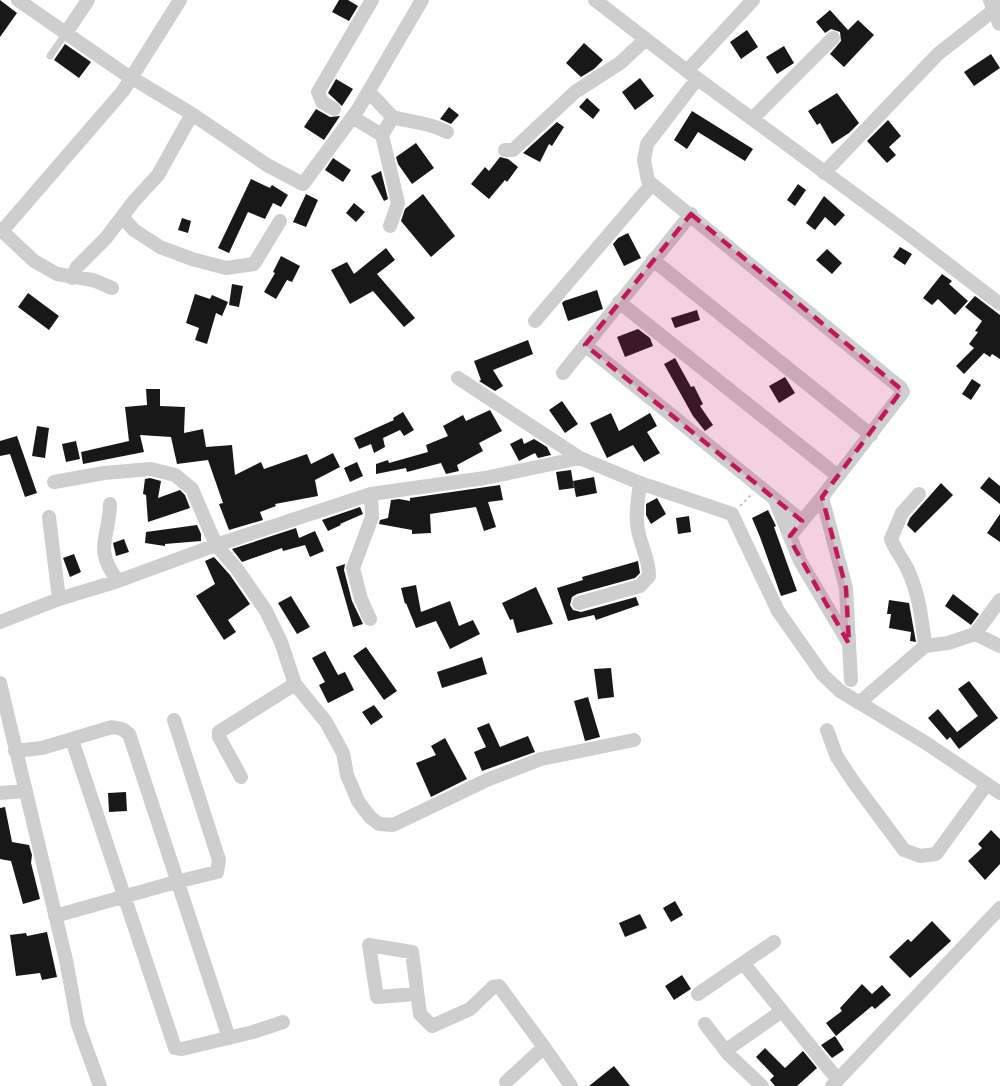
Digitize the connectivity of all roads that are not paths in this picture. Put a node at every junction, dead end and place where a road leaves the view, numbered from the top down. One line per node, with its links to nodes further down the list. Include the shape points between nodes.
1 (18, 0): 9 (street)
2 (88, 0): 9 (street)
3 (180, 0): 14 (street)
4 (372, 0): 16 (street, via 318,92 322,102)
5 (422, 0): 15 (street)
6 (595, 0): 11 (street)
7 (753, 0): 13 (street)
8 (995, 11): 24 (street, via 938,54)
9 (66, 33): 12 (lane); 14 (street)
10 (833, 38): 20 (street)
11 (646, 39): 13 (street); 23 (street, via 620,63 575,92 513,150)
12 (50, 56)
13 (692, 75): 20 (street); 25 (street, via 647,144 646,174)
14 (132, 78): 17 (street); 30 (street)
15 (368, 92): 18 (street); 19 (street)
16 (334, 109)
17 (192, 114): 18 (street, via 267,165 303,184); 27 (street, via 158,174)
18 (352, 117): 22 (street)
19 (393, 117): 21 (street, via 426,123); 22 (street)
20 (752, 119): 24 (street)
21 (447, 132)
22 (382, 135): 29 (street, via 398,203)
23 (505, 150)
24 (824, 172): 35 (street)
25 (652, 184): 26 (street); 36 (street)
26 (691, 214): 31 (street); 40 (street, via 901,388 901,397)
27 (122, 217): 28 (street, via 160,248 226,268 254,264); 32 (street, via 77,267)
28 (280, 221)
29 (390, 226)
30 (1, 229): 32 (street, via 34,261)
31 (653, 260): 34 (street); 40 (street)
32 (72, 278): 33 (street, via 93,280)
33 (112, 288)
34 (619, 302): 37 (street); 42 (street)
35 (1000, 304)
36 (535, 321)
37 (585, 345): 38 (street); 48 (street)
38 (563, 373)
39 (458, 378): 41 (street)
40 (871, 435): 42 (street)
41 (580, 458): 44 (street); 45 (street, via 485,478)
42 (838, 476): 47 (street)
43 (54, 482): 53 (street, via 151,469 175,475 192,489)
44 (640, 483): 57 (street, via 638,530 649,562 649,576 640,586); 67 (street, via 732,514 778,611 823,675)
45 (371, 494): 53 (street); 58 (street, via 372,517 353,568)
46 (919, 494): 62 (street, via 902,513 891,539 919,597)
47 (822, 497): 51 (street); 61 (street, via 846,588)
48 (774, 499): 51 (street); 52 (street)
49 (110, 504): 54 (street, via 103,554)
50 (49, 517): 55 (street)
51 (802, 521): 52 (street)
52 (790, 536): 61 (street)
53 (216, 545): 54 (street); 66 (street, via 266,611)
54 (118, 581): 55 (street)
55 (59, 599): 59 (street)
56 (1000, 600): 60 (street)
57 (579, 603)
58 (370, 619)
59 (0, 622)
60 (975, 634): 62 (street); 63 (street)
61 (849, 644): 64 (street)
62 (925, 646): 67 (street)
63 (1000, 646)
64 (851, 680)
65 (0, 683): 68 (street)
66 (295, 684): 72 (street, via 326,723 343,753 358,801 379,824 393,825 541,759); 74 (street, via 219,732)
67 (859, 702): 75 (street)
68 (3, 707): 73 (street)
69 (174, 720): 79 (street, via 219,860 217,872)
70 (827, 730): 75 (street, via 837,757 855,784 904,850 920,856 936,854)
71 (72, 740): 73 (street); 79 (street, via 112,727 129,734); 80 (street)
72 (634, 740)
73 (15, 752): 76 (street)
74 (241, 777)
75 (987, 784): 78 (street)
76 (26, 791): 77 (street); 82 (street)
77 (0, 793)
78 (1000, 793)
79 (176, 882): 80 (street); 90 (street)
80 (124, 897): 82 (street); 90 (street, via 175,1048)
81 (1000, 908): 94 (street)
82 (55, 916): 95 (street, via 78,1025)
83 (774, 942): 84 (street)
84 (743, 963): 86 (street); 87 (street)
85 (417, 994): 85 (street, via 412,952 369,945 376,998); 92 (street, via 420,1014 432,1026 470,1009 499,986)
86 (698, 994)
87 (782, 1011): 91 (street); 94 (street)
88 (283, 1022): 90 (street)
89 (705, 1024): 97 (street, via 729,1055)
90 (228, 1038)
91 (732, 1046)
92 (544, 1047): 93 (street); 96 (street)
93 (506, 1082)
94 (835, 1083)
95 (100, 1086)
96 (572, 1086)
97 (762, 1086)

